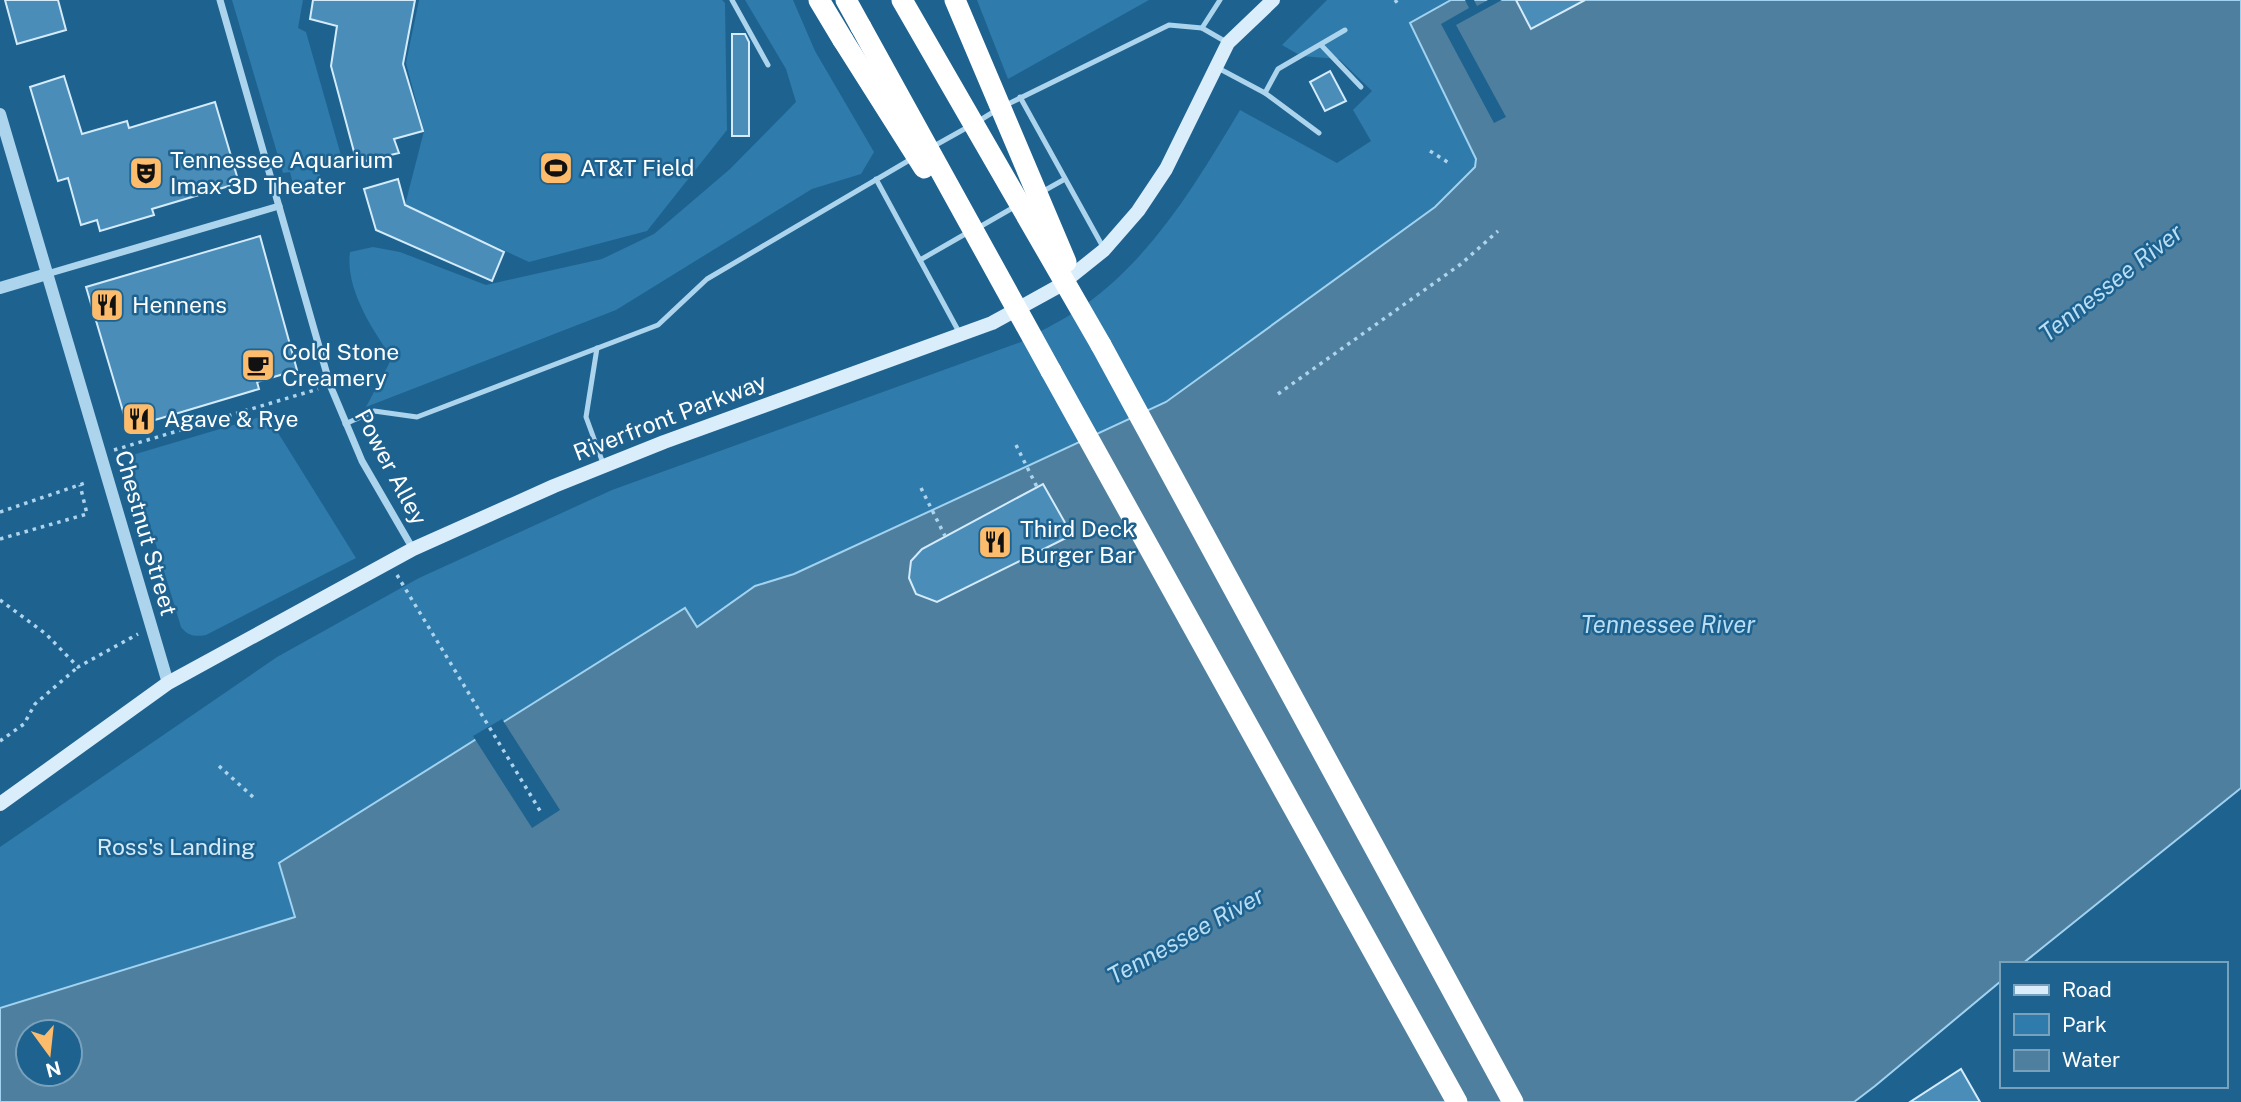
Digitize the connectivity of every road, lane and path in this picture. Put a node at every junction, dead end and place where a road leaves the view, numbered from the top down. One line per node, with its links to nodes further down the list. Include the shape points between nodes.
1 (220, 0): 24 (street, Power Alley)
2 (732, 0): 13 (lane)
3 (819, 0): 33 (highway, bridge)
4 (846, 0): 33 (highway, bridge)
5 (902, 0): 31 (highway, bridge)
6 (955, 0): 31 (highway, bridge)
7 (1220, 0): 9 (lane)
8 (1273, 0): 11 (main road, Riverfront Parkway)
9 (1202, 28): 11 (lane); 17 (lane, via 1169,25)
10 (1345, 30): 12 (lane)
11 (1228, 43): 14 (main road, Riverfront Parkway)
12 (1321, 45): 15 (lane); 16 (lane, via 1278,69)
13 (768, 65)
14 (1216, 66): 16 (lane); 26 (main road, Riverfront Parkway, via 1166,169)
15 (1361, 87)
16 (1265, 93): 19 (lane)
17 (1020, 97): 22 (lane); 23 (lane)
18 (0, 114): 28 (street, Chestnut Street)
19 (1319, 133)
20 (1430, 151): 21 (path)
21 (1449, 163)
22 (876, 179): 27 (lane); 32 (lane, via 707,279 658,325)
23 (1065, 179): 26 (lane); 27 (lane)
24 (279, 206): 28 (street); 34 (street, Power Alley)
25 (1498, 231): 35 (path, via 1461,264)
26 (1104, 250): 30 (main road, Riverfront Parkway, via 1059,286)
27 (920, 260): 30 (lane)
28 (47, 274): 29 (street); 38 (street, Chestnut Street)
29 (0, 288)
30 (960, 335): 39 (main road, Riverfront Parkway)
31 (1101, 345): 59 (highway)
32 (597, 348): 36 (lane, via 417,417 374,411); 39 (lane, via 586,417)
33 (1051, 371): 56 (highway)
34 (330, 385): 36 (street, Power Alley); 38 (path)
35 (1278, 394)
36 (345, 424): 45 (street, Power Alley)
37 (1016, 445): 40 (path)
38 (101, 455): 50 (street, Chestnut Street)
39 (604, 466): 45 (main road, Riverfront Parkway)
40 (1037, 487)
41 (921, 488): 43 (path)
42 (0, 512): 44 (path, via 82,484 87,514)
43 (945, 536)
44 (0, 539)
45 (413, 549): 50 (main road, Riverfront Parkway)
46 (397, 575): 55 (path)
47 (0, 600): 49 (path, via 46,634)
48 (127, 638): 49 (path)
49 (78, 667): 51 (path, via 35,704 24,724)
50 (168, 683): 54 (main road, Riverfront Parkway)
51 (0, 741)
52 (219, 766): 53 (path)
53 (253, 797)
54 (0, 804)
55 (542, 814)
56 (1425, 1045): 57 (highway); 58 (highway)
57 (1450, 1102)
58 (1457, 1102)
59 (1513, 1102)

